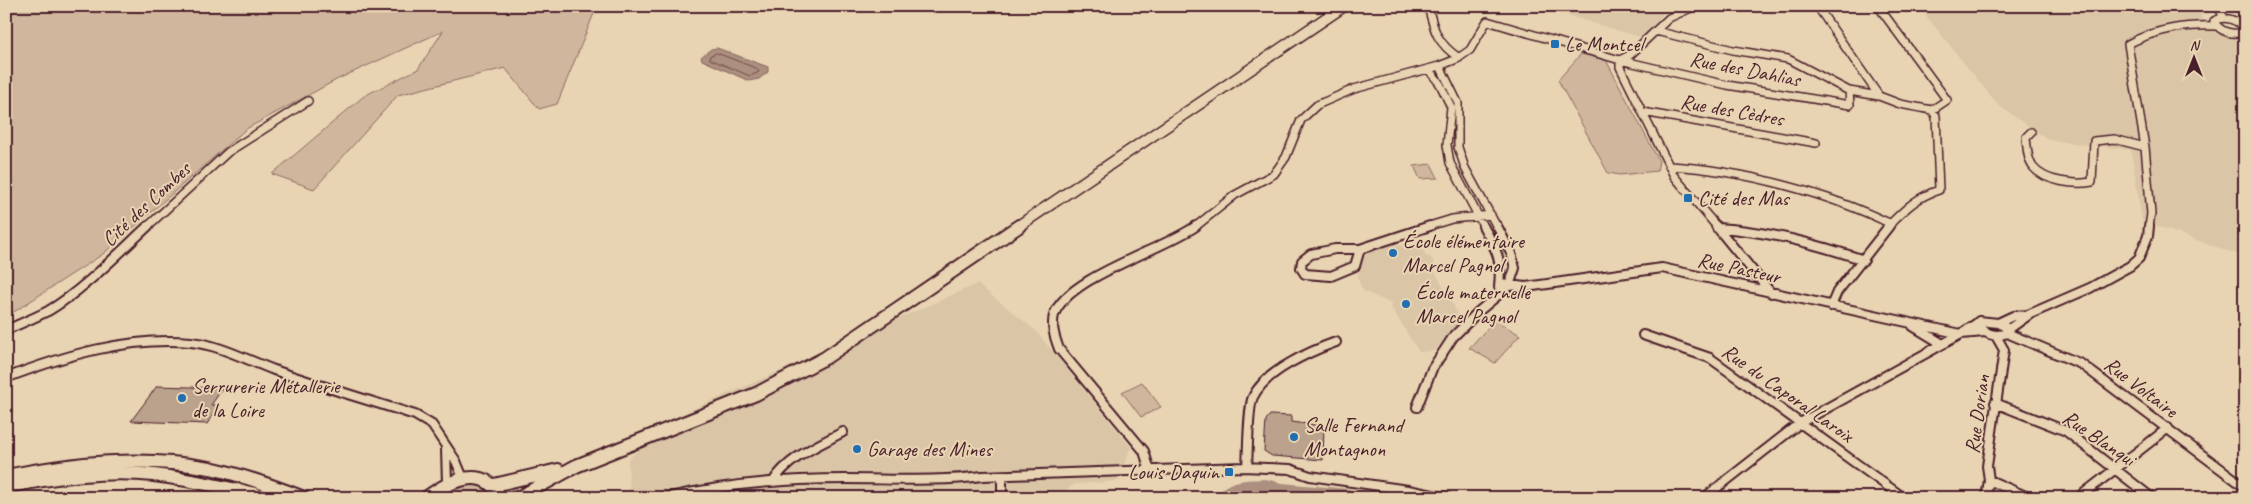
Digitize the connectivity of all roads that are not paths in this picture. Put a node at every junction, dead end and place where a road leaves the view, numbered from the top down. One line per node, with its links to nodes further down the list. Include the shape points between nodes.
1 (1344, 6): 55 (main road, via 824,358 756,394)
2 (1428, 6): 12 (street, via 1436,37 1445,50)
3 (1695, 6): 10 (street, via 1669,18)
4 (1817, 6): 17 (street)
5 (1878, 6): 19 (street, via 1947,100)
6 (2218, 6): 7 (street)
7 (2224, 18): 8 (street, via 2216,19); 9 (street)
8 (2216, 26): 11 (street, via 2231,33); 23 (street, via 2159,29 2128,44)
9 (2245, 28)
10 (1656, 31): 13 (street); 16 (street, via 1733,50 1788,59)
11 (2245, 33)
12 (1459, 58): 13 (street, via 1468,52 1487,21); 14 (street)
13 (1620, 60): 16 (street, Rue des Dahlias, via 1727,85 1850,106); 20 (street, via 1620,67)
14 (1440, 66): 15 (street); 25 (street, via 1458,103 1458,146)
15 (1428, 69): 26 (street, via 1449,102 1447,145 1450,163); 58 (street, via 1350,91 1318,104 1297,124 1284,161 1273,175 1242,190 1184,235 1079,287 1060,305 1052,321 1059,349 1144,451)
16 (1849, 91): 17 (street)
17 (1879, 96): 19 (street)
18 (308, 101): 40 (street, Cité des Combes, via 228,152 67,297 49,310)
19 (1932, 110): 27 (street, via 1936,116 1939,190 1911,202)
20 (1642, 112): 22 (street, Rue des Cèdres); 24 (street)
21 (2031, 132): 23 (street, via 2026,137 2032,166 2039,173 2072,183 2092,182 2094,141 2107,138 2124,140)
22 (1816, 143)
23 (2145, 147): 36 (street, via 2152,214 2139,258 2114,276)
24 (1670, 166): 27 (street, via 1691,166 1738,175 1837,200); 28 (street, via 1674,176)
25 (1491, 215): 26 (street); 32 (street, via 1511,253 1515,268)
26 (1478, 216): 29 (street, via 1452,220); 31 (street, via 1498,254)
27 (1891, 224): 30 (street)
28 (1717, 228): 30 (street, via 1746,229 1811,242); 33 (street)
29 (1360, 249): 29 (street, via 1335,249 1311,254 1302,261 1302,268 1305,274 1335,277 1355,266)
30 (1864, 260): 35 (street, via 1837,292)
31 (1500, 284): 32 (street, Rue Pasteur); 34 (street)
32 (1509, 286): 33 (street, Rue Pasteur, via 1526,287 1662,268); 34 (street)
33 (1771, 292): 35 (street, Rue Pasteur)
34 (1496, 297): 50 (street, via 1452,337 1432,369)
35 (1832, 306): 37 (street, Rue Pasteur)
36 (2030, 314): 39 (street, via 2013,316); 41 (street)
37 (1894, 320): 43 (street, Rue Pasteur); 47 (street, Rue Pasteur, via 1917,328)
38 (1977, 323): 39 (street); 42 (street); 43 (street)
39 (1998, 323): 41 (street, Rue Voltaire)
40 (6, 330)
41 (2008, 331): 45 (street); 52 (street, Rue Voltaire, via 2081,364)
42 (1985, 332): 43 (street); 45 (street)
43 (1961, 334): 47 (street)
44 (1644, 335): 51 (street, Rue du Caporal Laroix, via 1710,358)
45 (1996, 336): 49 (street, Rue Dorian, via 2004,350)
46 (1336, 342): 56 (street, via 1316,348 1264,383 1256,392 1252,398)
47 (1941, 343): 51 (street)
48 (6, 378): 54 (street, via 56,360 125,346 160,341 191,342 214,346 263,366 415,415 432,425)
49 (1995, 403): 57 (street, Rue Blanqui, via 2066,431); 62 (street, Rue Dorian, via 1987,466)
50 (1417, 407)
51 (1800, 423): 76 (street); 77 (street, Rue du Caporal Laroix)
52 (2168, 428): 57 (street); 67 (street, Rue Voltaire)
53 (843, 432): 63 (street, via 806,452 778,473)
54 (446, 448): 61 (street); 64 (street)
55 (576, 466): 65 (main road); 72 (main road)
56 (1247, 467): 58 (street); 75 (street, via 1290,469 1310,476)
57 (2116, 468): 80 (street); 81 (street, Rue Blanqui)
58 (1150, 471): 60 (street)
59 (6, 476): 69 (main road, via 86,465 186,464)
60 (1002, 476): 63 (street); 74 (street)
61 (463, 478): 64 (main road); 65 (main road, via 486,480)
62 (1989, 480): 78 (street, Rue Dorian); 79 (street)
63 (773, 482): 73 (street, via 723,485)
64 (447, 483): 70 (main road)
65 (494, 485): 71 (main road)
66 (6, 487): 68 (main road, via 85,476 138,474 186,479)
67 (2245, 487)
68 (264, 498)
69 (304, 498)
70 (426, 498)
71 (500, 498)
72 (518, 498)
73 (665, 498)
74 (1002, 498)
75 (1448, 498)
76 (1704, 498)
77 (1904, 498)
78 (1986, 498)
79 (2030, 498)
80 (2078, 498)
81 (2152, 498)

